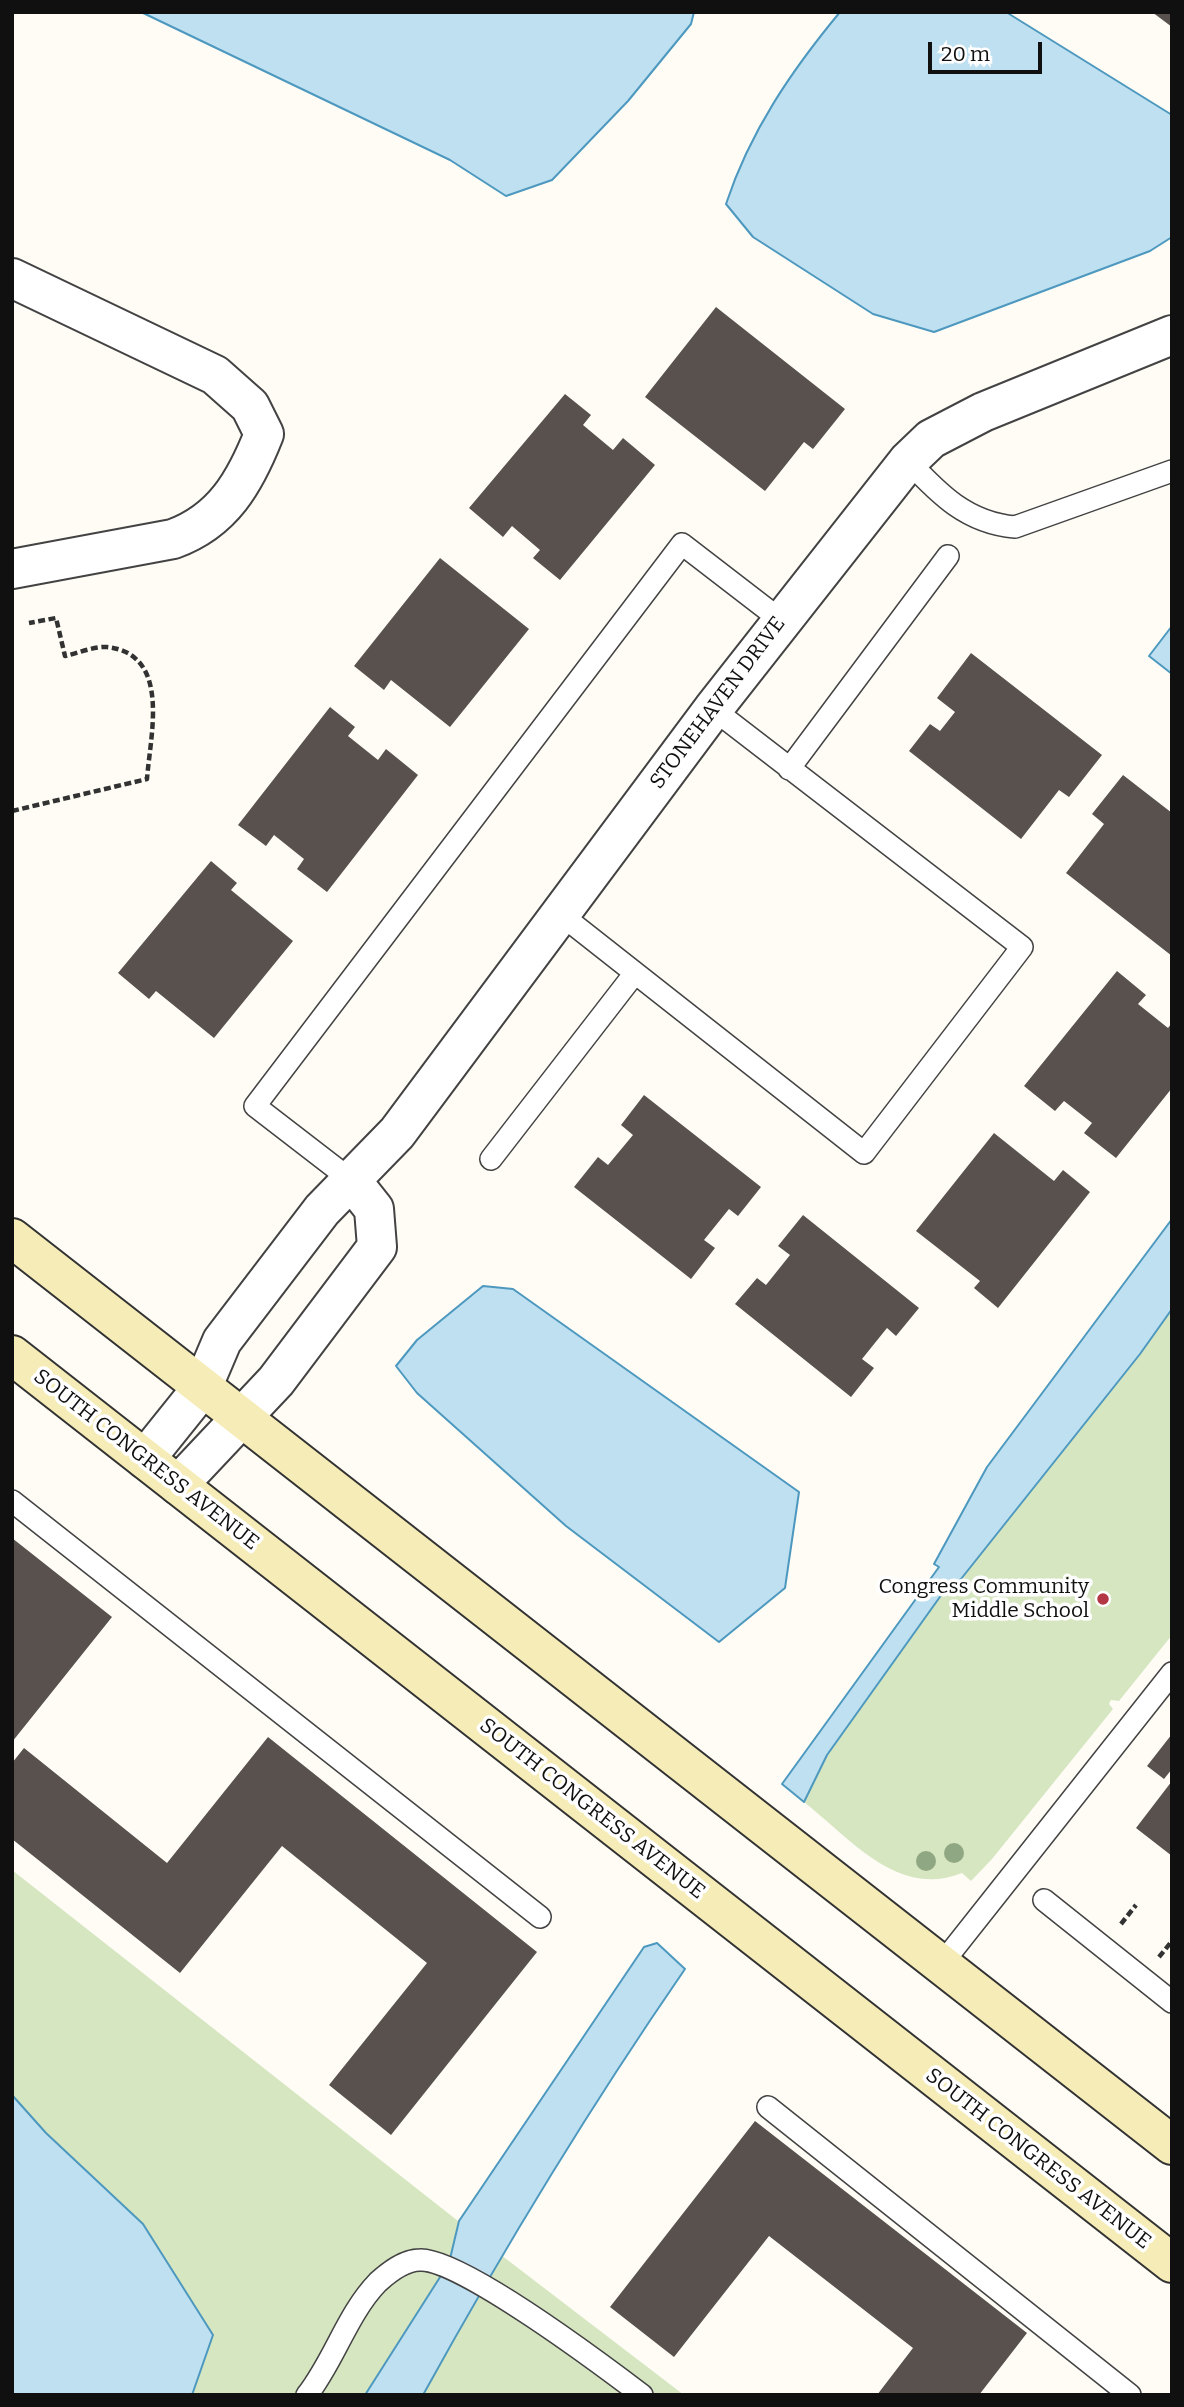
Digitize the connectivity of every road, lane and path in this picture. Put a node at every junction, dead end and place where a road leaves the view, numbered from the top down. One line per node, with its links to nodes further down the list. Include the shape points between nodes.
1 (12, 278): 6 (street, via 215,375 250,407 264,434 232,498 193,532)
2 (1172, 335): 3 (street, STONEHAVEN DRIVE, via 983,412 931,439)
3 (908, 461): 4 (lane, via 939,494 977,519 1015,527); 7 (street, STONEHAVEN DRIVE)
4 (1172, 471)
5 (948, 556): 10 (lane)
6 (12, 569)
7 (782, 621): 9 (street, STONEHAVEN DRIVE); 15 (lane, via 682,544 255,1106)
8 (29, 623): 11 (path, via 56,618 65,656 106,647 128,653 143,665 154,690 146,779)
9 (713, 709): 10 (lane); 12 (street, STONEHAVEN DRIVE)
10 (789, 769): 13 (lane, via 1022,947 863,1153)
11 (12, 811)
12 (559, 913): 13 (lane); 15 (street, STONEHAVEN DRIVE, via 397,1133)
13 (635, 973): 14 (lane)
14 (491, 1159)
15 (351, 1180): 18 (street, STONEHAVEN DRIVE, via 322,1210 222,1341); 19 (street, via 374,1209 377,1247 276,1381)
16 (12, 1238): 18 (main road)
17 (12, 1355): 20 (main road, SOUTH CONGRESS AVENUE)
18 (202, 1388): 19 (main road); 20 (street, STONEHAVEN DRIVE)
19 (239, 1417): 21 (street); 30 (main road)
20 (145, 1459): 21 (main road, SOUTH CONGRESS AVENUE)
21 (178, 1485): 34 (main road, SOUTH CONGRESS AVENUE)
22 (12, 1501): 26 (lane)
23 (1172, 1673): 30 (lane)
24 (1044, 1900): 31 (lane)
25 (1136, 1906): 27 (path)
26 (540, 1917)
27 (1115, 1931)
28 (1172, 1941): 29 (path)
29 (1155, 1963)
30 (940, 1966): 33 (main road)
31 (1172, 2002)
32 (768, 2106): 37 (lane)
33 (1172, 2145)
34 (1172, 2263)
35 (307, 2395): 36 (lane, via 378,2283 399,2265 419,2260 437,2263 494,2292)
36 (642, 2395)
37 (1130, 2395)

